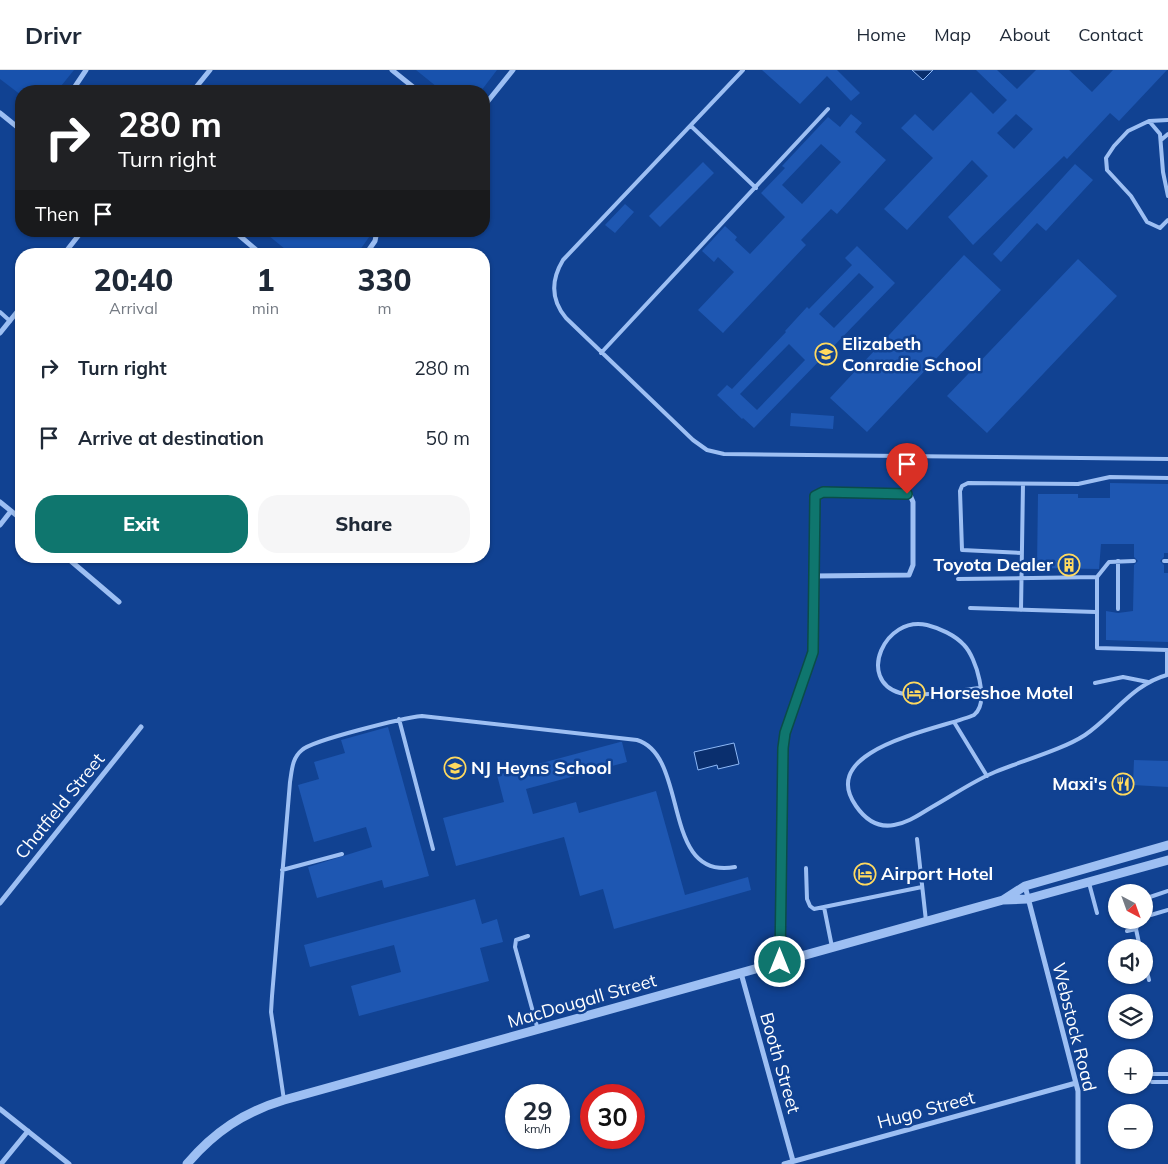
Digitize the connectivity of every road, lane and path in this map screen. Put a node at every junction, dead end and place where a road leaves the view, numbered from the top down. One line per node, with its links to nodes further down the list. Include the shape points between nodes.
1 (86, 70): 6 (street)
2 (210, 70): 7 (street)
3 (392, 70): 8 (street)
4 (513, 70): 9 (street)
5 (743, 70): 15 (lane)
6 (76, 85)
7 (198, 85)
8 (411, 85)
9 (490, 99)
10 (828, 109): 18 (lane)
11 (0, 113): 14 (street)
12 (1168, 120): 13 (lane)
13 (1149, 121): 17 (lane); 20 (lane, via 1128,131 1114,146 1106,158 1107,170 1131,196 1147,222 1160,228)
14 (15, 125)
15 (691, 126): 18 (lane); 31 (lane, via 557,270 554,284 556,304)
16 (1168, 134): 17 (lane)
17 (1161, 140): 19 (lane)
18 (756, 188): 31 (lane)
19 (1168, 196)
20 (1168, 220)
21 (77, 237): 24 (street)
22 (241, 237): 25 (street)
23 (376, 237): 26 (street)
24 (69, 248)
25 (254, 248)
26 (370, 248)
27 (0, 312): 29 (lane)
28 (15, 314): 29 (street)
29 (10, 321): 30 (street)
30 (0, 333)
31 (601, 353): 32 (lane, via 700,446 724,454)
32 (1168, 459)
33 (1168, 478): 34 (lane, via 1110,477 1078,484)
34 (1022, 484): 39 (lane); 39 (lane, via 968,484 960,491 962,550)
35 (0, 502): 36 (street)
36 (11, 511): 37 (street); 38 (street)
37 (15, 515)
38 (0, 525)
39 (1022, 553): 46 (lane)
40 (1118, 561): 41 (lane); 44 (lane, via 1107,563); 49 (lane)
41 (1134, 562)
42 (73, 563): 47 (street)
43 (814, 576): 43 (street, via 816,494 910,495 913,502 913,560 909,575); 86 (street, via 813,652 785,733 783,748)
44 (1097, 577): 46 (lane); 51 (lane)
45 (958, 579): 46 (lane)
46 (1022, 579): 50 (lane)
47 (120, 602)
48 (970, 608): 50 (lane)
49 (1118, 609)
50 (1021, 610): 51 (lane)
51 (1096, 612): 52 (lane, via 1098,648)
52 (1167, 650): 53 (lane, via 1167,675)
53 (1148, 682): 54 (lane, via 1127,677); 59 (lane, via 1080,738)
54 (1095, 683)
55 (980, 688): 55 (lane, via 911,694 897,691 880,678 880,652 893,633 906,625 919,624 936,629 959,640 969,651); 57 (lane, via 980,709 974,715)
56 (399, 720): 62 (lane); 65 (lane, via 430,716 644,742 661,762 684,835 692,850 715,869); 67 (lane, via 312,745 298,754 290,782)
57 (954, 722): 59 (lane); 59 (lane, via 869,752 857,763 850,776 849,789 854,803 872,821 892,826 906,822)
58 (141, 727): 75 (street, Chatfield Street)
59 (987, 776)
60 (917, 839): 70 (lane)
61 (1168, 845): 69 (street, MacDougall Street)
62 (433, 849)
63 (342, 854): 67 (lane)
64 (1168, 860): 68 (street, MacDougall Street)
65 (735, 867)
66 (806, 868): 76 (lane, via 809,905 814,909)
67 (282, 870): 94 (lane, via 271,1005)
68 (1089, 883): 73 (street, MacDougall Street); 78 (lane)
69 (1024, 886): 73 (street, Webstock Road); 74 (street, MacDougall Street)
70 (922, 888): 76 (lane); 80 (lane)
71 (1168, 891): 72 (lane)
72 (1153, 896)
73 (1027, 899): 74 (street, MacDougall Street); 93 (street, Webstock Road)
74 (1003, 900): 80 (street, MacDougall Street)
75 (0, 903)
76 (824, 907): 85 (lane)
77 (1168, 910): 79 (lane)
78 (1097, 913)
79 (1153, 914)
80 (926, 921): 85 (street, MacDougall Street)
81 (1136, 929): 82 (lane); 84 (lane)
82 (1127, 932)
83 (528, 936): 88 (lane, via 516,940 515,947)
84 (1138, 939)
85 (832, 948): 86 (street, MacDougall Street)
86 (780, 962): 87 (street, MacDougall Street)
87 (741, 973): 88 (street, MacDougall Street); 97 (street, Booth Street)
88 (538, 1030): 94 (street, MacDougall Street)
89 (1153, 1074): 90 (lane)
90 (1168, 1074)
91 (1153, 1082): 92 (lane)
92 (1168, 1082)
93 (1076, 1083): 97 (street, Hugo Street); 102 (street, Webstock Road)
94 (284, 1100): 100 (street, MacDougall Street, via 231,1122)
95 (0, 1109): 96 (street)
96 (28, 1131): 98 (street); 99 (street)
97 (794, 1161): 101 (street, Hugo Street)
98 (1, 1164)
99 (69, 1164)
100 (187, 1164)
101 (784, 1164)
102 (1078, 1164)

